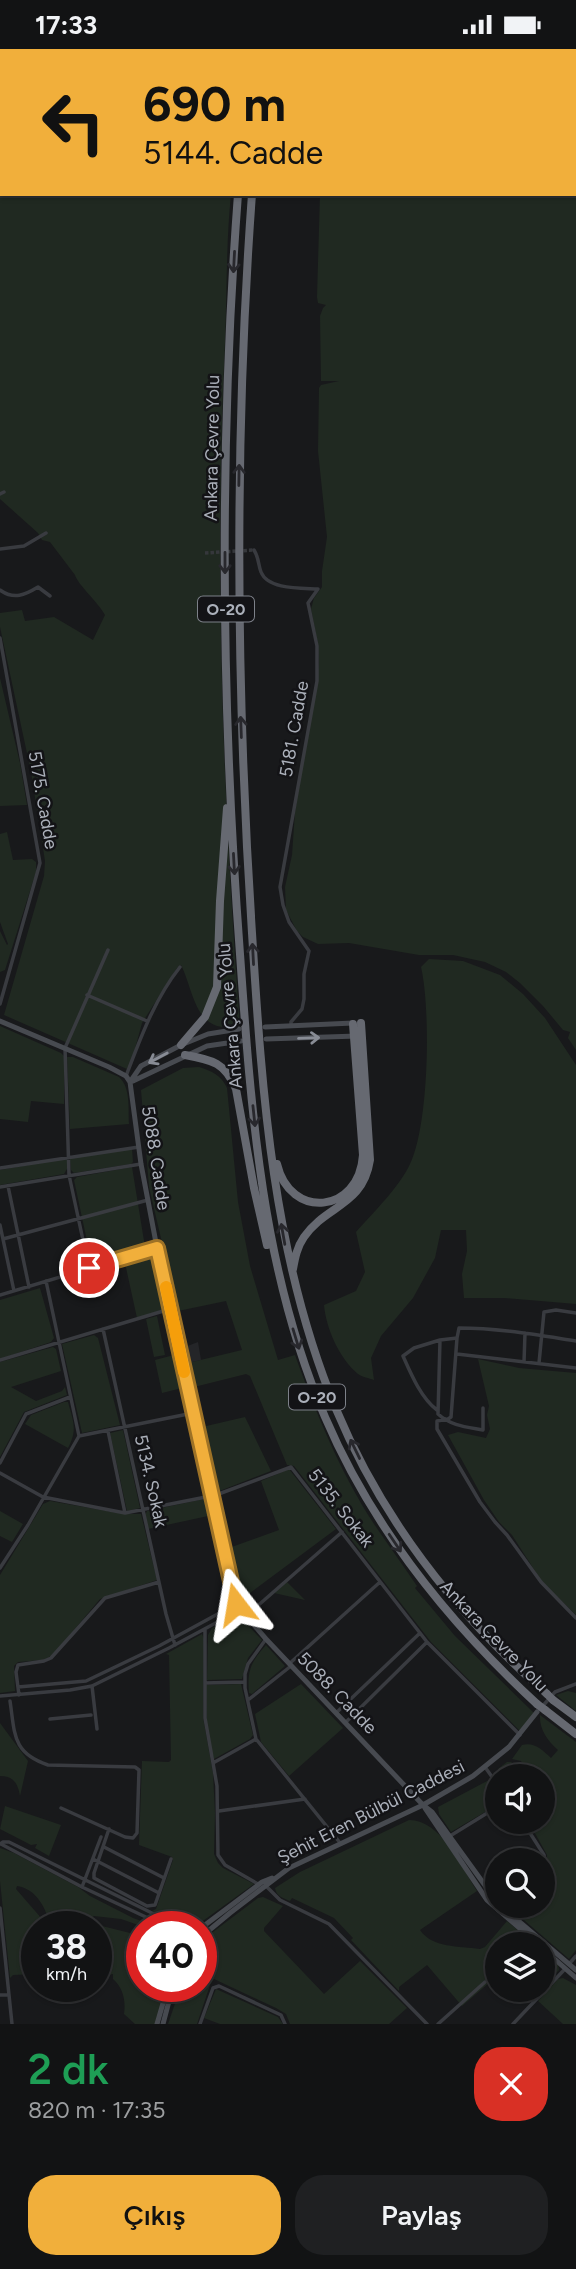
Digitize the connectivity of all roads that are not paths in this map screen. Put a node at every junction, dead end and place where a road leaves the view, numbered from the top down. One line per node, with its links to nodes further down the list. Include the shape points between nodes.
1 (239, 196): 9 (highway, Ankara Çevre Yolu / O-20, one-way to 9, via 226,445)
2 (252, 196): 27 (highway, Ankara Çevre Yolu / O-20, one-way to 2, via 248,870 239,604 240,445)
3 (46, 533): 4 (street, via 24,546)
4 (0, 549)
5 (254, 550): 17 (street, 5181. Cadde, via 261,572 270,582 318,589 308,603 317,646 317,681 280,887 289,922 309,955 302,1009)
6 (0, 590): 7 (street, via 16,596 38,587)
7 (50, 596)
8 (0, 638): 13 (street, 5175. Cadde, via 40,863)
9 (229, 770): 23 (highway, via 217,986 205,1017); 43 (highway, Ankara Çevre Yolu / O-20, one-way to 43, via 245,1024 264,1202)
10 (108, 950): 12 (street)
11 (180, 967): 15 (street)
12 (87, 995): 15 (street); 24 (street)
13 (0, 1004)
14 (0, 1021): 24 (street)
15 (147, 1021): 26 (street)
16 (357, 1023): 17 (street); 20 (highway)
17 (291, 1026): 18 (street)
18 (265, 1027)
19 (239, 1029): 23 (street)
20 (358, 1036): 21 (street, one-way to 20); 27 (highway, via 363,1155 358,1181 350,1190 322,1203 296,1195 282,1180); 42 (highway, via 369,1170 352,1198 303,1238)
21 (266, 1039)
22 (241, 1041): 25 (street, via 207,1046)
23 (181, 1045): 26 (street, one-way to 26, via 141,1066)
24 (65, 1048): 26 (street); 29 (street)
25 (186, 1055): 26 (street); 43 (highway, via 218,1063 230,1073 265,1239)
26 (128, 1079): 28 (street, 5088. Cadde)
27 (268, 1121): 42 (highway, Ankara Çevre Yolu / O-20, one-way to 27)
28 (139, 1147): 29 (street); 30 (street, 5088. Cadde)
29 (68, 1156): 31 (street); 32 (street)
30 (141, 1164): 32 (street); 35 (street, 5088. Cadde)
31 (0, 1168)
32 (69, 1175): 33 (street); 36 (street)
33 (8, 1186): 34 (street); 38 (street)
34 (0, 1187)
35 (148, 1200): 36 (street); 40 (street, 5088. Cadde)
36 (79, 1218): 38 (street); 41 (street)
37 (0, 1225): 39 (street)
38 (18, 1235): 39 (street); 45 (street)
39 (3, 1239): 46 (street)
40 (157, 1248): 41 (street); 48 (street, 5088. Cadde)
41 (89, 1268): 44 (street)
42 (292, 1273): 102 (highway, Ankara Çevre Yolu / O-20, one-way to 42, via 506,1657 463,1611 392,1516 337,1412)
43 (279, 1280): 99 (highway, Ankara Çevre Yolu / O-20, one-way to 99, via 325,1417 381,1523 454,1621)
44 (46, 1281): 45 (street); 56 (street)
45 (29, 1287): 46 (street)
46 (14, 1291): 47 (street)
47 (0, 1295)
48 (170, 1309): 50 (street); 65 (street, 5088. Cadde)
49 (576, 1313): 52 (street, via 544,1312)
50 (103, 1329): 56 (street); 67 (street, 5134. Sokak)
51 (525, 1333): 52 (street); 53 (street, via 459,1328); 59 (street)
52 (542, 1336): 55 (street); 60 (street)
53 (457, 1338): 54 (street); 57 (street)
54 (440, 1340): 64 (street); 64 (street, via 402,1356)
55 (576, 1341)
56 (58, 1342): 58 (street); 62 (street)
57 (457, 1354): 59 (street); 66 (street, via 451,1416)
58 (0, 1360)
59 (524, 1362): 60 (street)
60 (539, 1363): 61 (street)
61 (576, 1368)
62 (69, 1397): 69 (street); 70 (street, via 26,1414)
63 (483, 1408): 66 (street, via 483,1430)
64 (437, 1410): 66 (street)
65 (193, 1413): 67 (street); 72 (street, 5088. Cadde)
66 (444, 1420): 82 (street, via 437,1421 437,1429 480,1502 533,1573)
67 (124, 1428): 68 (street); 74 (street, 5134. Sokak)
68 (108, 1431): 69 (street); 75 (street)
69 (79, 1436): 73 (street)
70 (0, 1463)
71 (0, 1473): 73 (street, 5135. Sokak)
72 (211, 1496): 74 (street, 5135. Sokak); 76 (street, 5135. Sokak, via 291,1467); 80 (street, 5088. Cadde)
73 (43, 1497): 75 (street, 5135. Sokak); 77 (street)
74 (142, 1510): 75 (street, 5135. Sokak); 78 (street, 5134. Sokak)
75 (125, 1513)
76 (342, 1532): 79 (street, 5135. Sokak); 81 (street)
77 (0, 1568)
78 (159, 1582): 85 (street, 5134. Sokak); 94 (street, via 105,1598 51,1658 18,1665)
79 (380, 1582): 84 (street, 5135. Sokak); 89 (street)
80 (238, 1607): 81 (street, 5088. Cadde); 83 (street); 85 (street)
81 (246, 1616): 86 (street, 5088. Cadde)
82 (576, 1618)
83 (205, 1629): 88 (street); 91 (street)
84 (420, 1633): 87 (street, 5135. Sokak); 100 (street)
85 (172, 1639): 88 (street, 5134. Sokak); 94 (street, via 81,1682)
86 (266, 1639): 89 (street, 5088. Cadde); 90 (street, via 248,1664)
87 (427, 1642): 104 (street); 107 (street, 5135. Sokak)
88 (175, 1645): 93 (street)
89 (290, 1665): 97 (street); 100 (street, 5088. Cadde)
90 (244, 1682): 91 (street); 97 (street)
91 (205, 1683): 109 (street, via 205,1727)
92 (576, 1683): 99 (street, via 555,1692)
93 (92, 1686): 95 (street); 105 (street)
94 (18, 1688): 95 (street)
95 (19, 1695): 96 (street)
96 (0, 1696)
97 (248, 1700): 108 (street)
98 (10, 1701): 117 (street, via 17,1742 35,1759 48,1765 139,1770 136,1835 128,1838)
99 (540, 1709): 106 (highway, Ankara Çevre Yolu / O-20); 107 (street, Şehit Eren Bülbül Caddesi)
100 (336, 1713): 104 (street, 5088. Cadde)
101 (91, 1715): 103 (street)
102 (576, 1717)
103 (50, 1719)
104 (345, 1723): 113 (street, 5088. Cadde)
105 (97, 1729)
106 (576, 1734)
107 (520, 1735): 110 (street, Şehit Eren Bülbül Caddesi)
108 (256, 1739): 109 (street); 112 (street)
109 (213, 1763): 115 (street)
110 (488, 1764)
111 (485, 1767): 113 (street, Şehit Eren Bülbül Caddesi)
112 (305, 1799): 115 (street); 121 (street)
113 (424, 1805): 118 (street, 5088. Cadde); 121 (street, Şehit Eren Bülbül Caddesi); 138 (street, 5088. Cadde, via 487,1900)
114 (61, 1808): 117 (street)
115 (219, 1811): 128 (street, via 220,1859)
116 (485, 1814): 118 (street)
117 (109, 1829): 122 (street)
118 (450, 1836): 129 (street, 5088. Cadde)
119 (101, 1837): 123 (street)
120 (0, 1844): 127 (street, via 9,1842); 130 (street)
121 (341, 1844): 128 (street, Şehit Eren Bülbül Caddesi)
122 (103, 1847): 125 (street); 126 (street)
123 (93, 1859): 125 (street); 127 (street)
124 (171, 1859): 126 (street)
125 (98, 1862): 131 (street); 131 (street, via 95,1879 153,1907)
126 (164, 1878): 131 (street)
127 (85, 1881): 130 (street); 134 (street)
128 (262, 1884): 135 (street, Şehit Eren Bülbül Caddesi); 137 (street, Şehit Eren Bülbül Caddesi); 154 (street, via 280,1900 329,1924)
129 (485, 1885)
130 (82, 1887): 133 (street)
131 (159, 1893)
132 (0, 1908): 146 (street)
133 (133, 1911)
134 (147, 1911)
135 (217, 1916)
136 (516, 1918): 141 (street)
137 (217, 1923)
138 (524, 1932)
139 (576, 1956): 141 (street)
140 (555, 1957): 141 (street)
141 (567, 1966): 142 (street); 143 (street); 156 (street)
142 (576, 1970)
143 (576, 1978)
144 (485, 1982): 155 (street)
145 (0, 1995): 146 (street)
146 (9, 1995): 149 (street)
147 (166, 2002): 150 (street)
148 (168, 2002): 151 (street)
149 (12, 2024)
150 (158, 2024)
151 (163, 2024)
152 (200, 2024): 153 (street, via 215,1986 282,2016)
153 (285, 2024)
154 (427, 2024)
155 (438, 2024)
156 (513, 2024)

